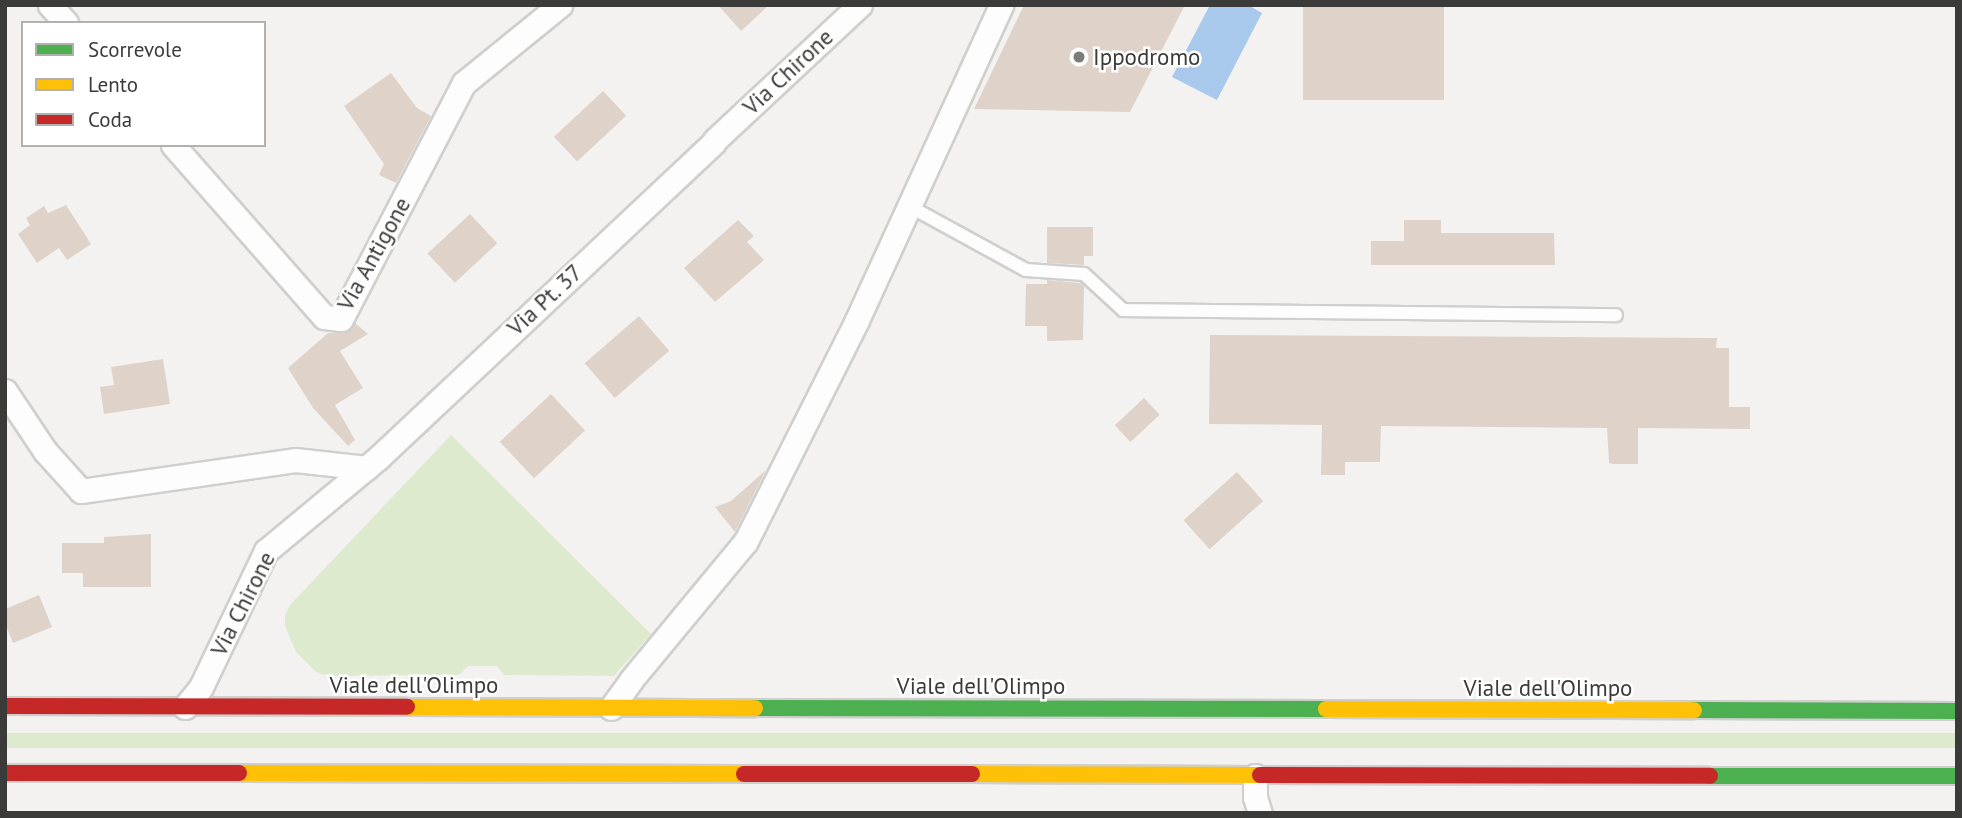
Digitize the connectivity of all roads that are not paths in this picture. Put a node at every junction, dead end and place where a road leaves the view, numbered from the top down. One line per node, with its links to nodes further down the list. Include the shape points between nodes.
1 (50, 5): 5 (street)
2 (560, 5): 7 (street, Via Antigone, via 464,83 341,319 324,317)
3 (860, 5): 6 (street, Via Chirone)
4 (1001, 5): 8 (street)
5 (64, 21)
6 (714, 141): 11 (street, Via Pt. 37)
7 (175, 147)
8 (909, 206): 9 (lane, via 1026,270 1084,274 1123,310); 14 (street, via 746,541)
9 (1616, 315)
10 (5, 391): 11 (street, via 45,451 81,491 295,460)
11 (373, 463): 13 (street, Via Chirone, via 266,551 201,687)
12 (5, 706): 13 (street, Viale dell'Olimpo)
13 (185, 707): 14 (street, Viale dell'Olimpo)
14 (611, 708): 15 (street, Viale dell'Olimpo)
15 (1957, 711)
16 (5, 773): 17 (street)
17 (1255, 776): 18 (street); 19 (street)
18 (1957, 776)
19 (1260, 813)

